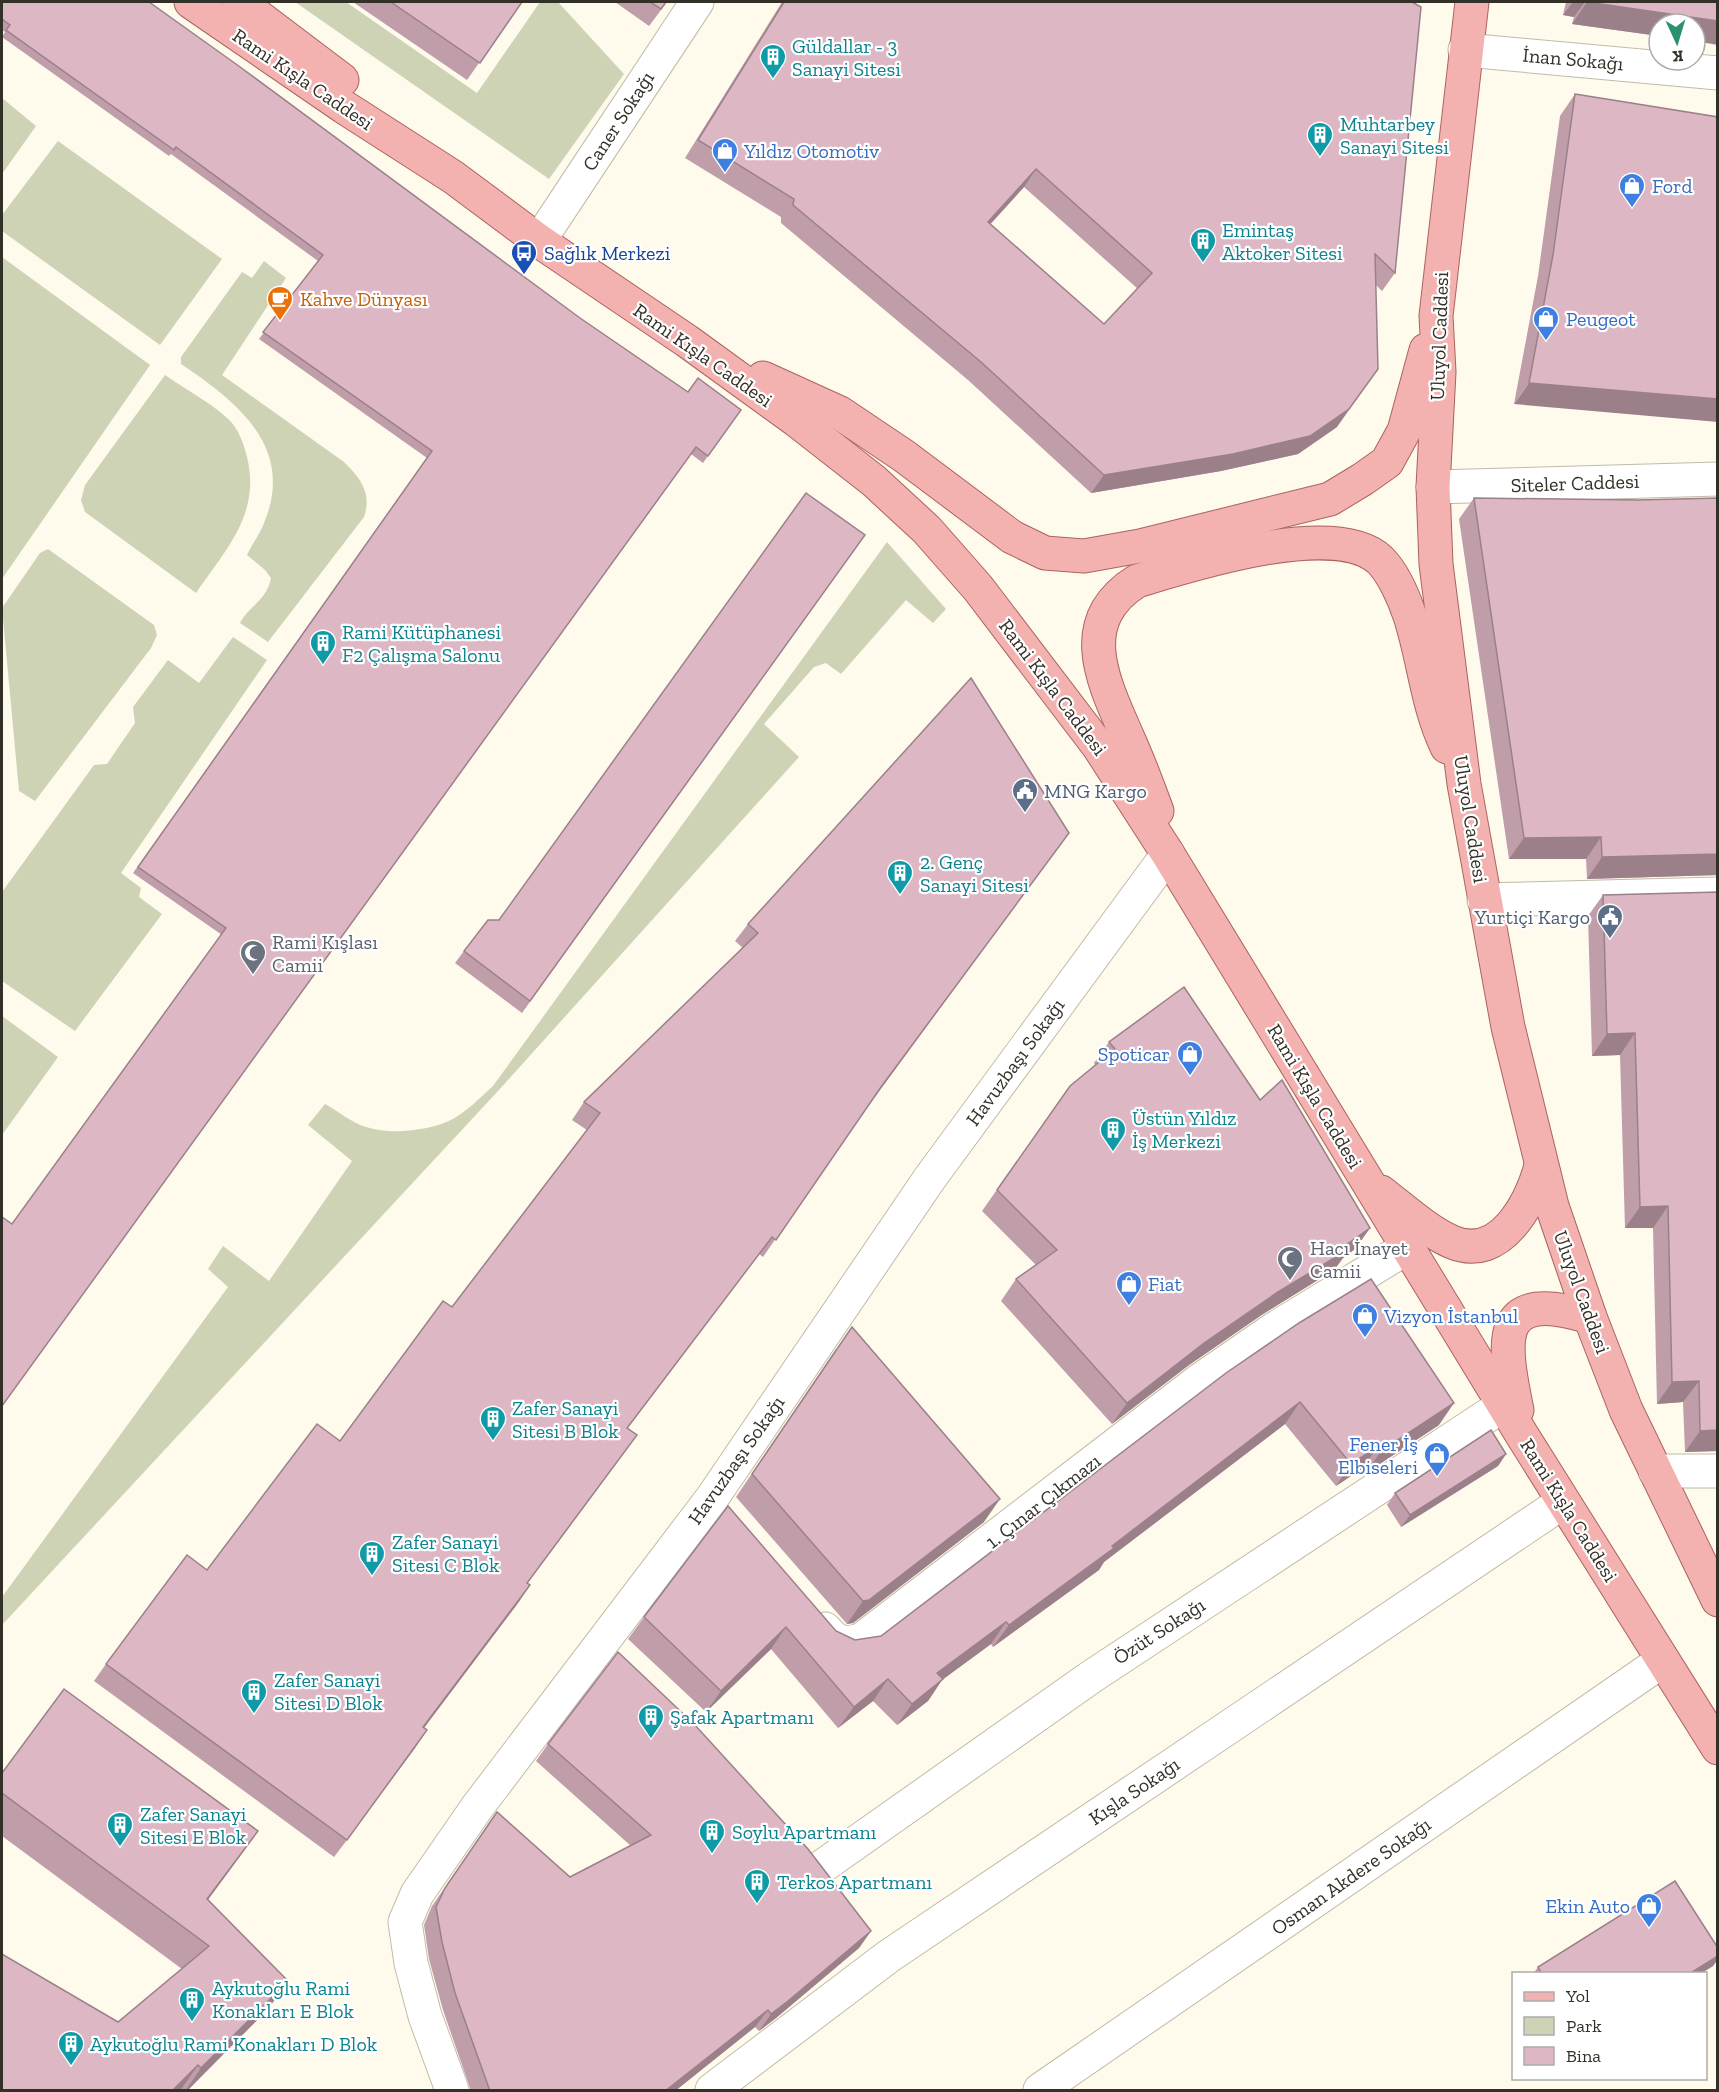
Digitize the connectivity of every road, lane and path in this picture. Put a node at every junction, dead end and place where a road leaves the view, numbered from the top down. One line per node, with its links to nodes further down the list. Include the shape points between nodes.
1 (191, 2): 7 (main road, Rami Kışla Caddesi)
2 (239, 2): 7 (main road, via 348,85 406,123 429,142)
3 (696, 2): 8 (street, Caner Sokağı)
4 (1472, 2): 5 (main road, Uluyol Caddesi)
5 (1465, 50): 6 (street, İnan Sokağı); 9 (main road, Uluyol Caddesi)
6 (1718, 73)
7 (453, 177): 8 (main road, Rami Kışla Caddesi)
8 (540, 241): 10 (main road, Rami Kışla Caddesi)
9 (1436, 316): 10 (main road, via 1404,431 1387,462 1363,479 1330,499 1084,556 1045,553 1012,537 840,413); 12 (main road, Uluyol Caddesi)
10 (700, 350): 14 (main road, Rami Kışla Caddesi, via 874,481 927,530 1053,683)
11 (1718, 479): 12 (street, Siteler Caddesi)
12 (1433, 487): 13 (main road, Uluyol Caddesi, via 1436,564)
13 (1464, 784): 14 (main road, via 1431,703 1409,614 1380,560 1364,550 1331,544 1290,544 1224,556 1137,581 1109,607 1100,627 1098,658 1107,689 1157,811); 16 (main road, Uluyol Caddesi)
14 (1168, 854): 18 (main road, Rami Kışla Caddesi); 28 (street, Havuzbaşı Sokağı, via 930,1178 722,1509)
15 (1718, 894): 16 (street)
16 (1484, 900): 17 (main road, Uluyol Caddesi, via 1508,1027)
17 (1541, 1166): 18 (main road, via 1522,1214 1505,1232 1488,1242 1468,1246 1431,1229); 20 (main road, Uluyol Caddesi)
18 (1365, 1179): 19 (main road, Rami Kışla Caddesi)
19 (1408, 1247): 21 (main road, Rami Kışla Caddesi); 27 (street, 1. Çınar Çıkmazı, via 1274,1329 1200,1380 861,1640 846,1644 835,1640)
20 (1590, 1317): 22 (main road, via 1549,1306 1517,1317 1507,1352); 24 (main road, Uluyol Caddesi)
21 (1505, 1404): 22 (main road, Rami Kışla Caddesi); 32 (street, Özüt Sokağı, via 811,1857)
22 (1522, 1435): 25 (main road, Rami Kışla Caddesi)
23 (1718, 1471): 24 (street)
24 (1655, 1472): 26 (main road, Uluyol Caddesi)
25 (1563, 1502): 29 (main road, Rami Kışla Caddesi); 34 (street, Kışla Sokağı)
26 (1718, 1600)
27 (805, 1605)
28 (603, 1641): 30 (street); 35 (street, Havuzbaşı Sokağı, via 472,1815 417,1894 405,1922 425,2016)
29 (1662, 1661): 31 (main road, Rami Kışla Caddesi); 37 (street, Osman Akdere Sokağı)
30 (628, 1665)
31 (1718, 1748)
32 (841, 1894)
33 (868, 1929): 34 (street)
34 (889, 1956): 36 (street, Kışla Sokağı)
35 (452, 2091)
36 (712, 2091)
37 (1040, 2091)

